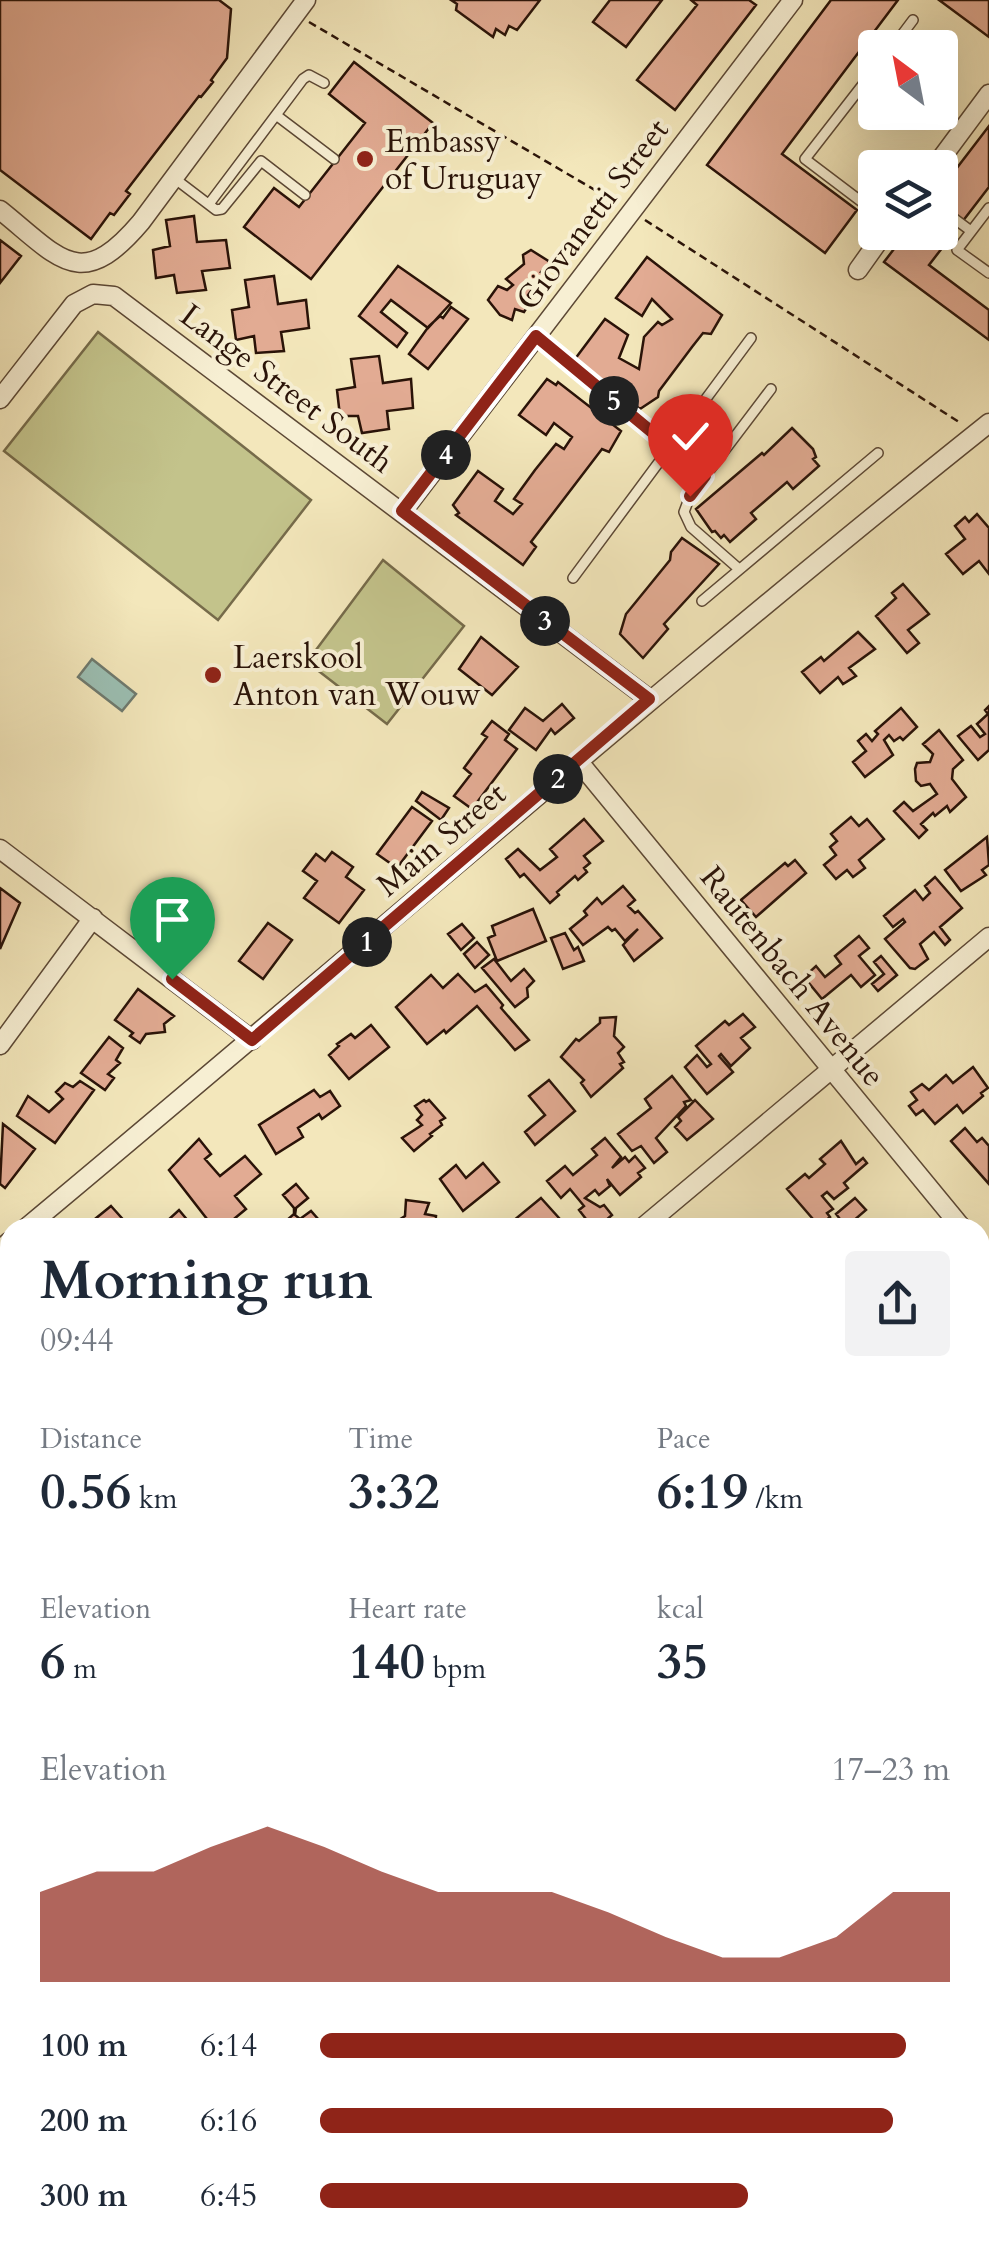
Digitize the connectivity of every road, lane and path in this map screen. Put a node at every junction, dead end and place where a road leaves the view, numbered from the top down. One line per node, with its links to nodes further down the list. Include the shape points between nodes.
1 (306, 0): 13 (street)
2 (794, 0): 24 (street, Giovanetti Street)
3 (913, 20): 4 (lane)
4 (906, 30)
5 (324, 83): 8 (lane, via 309,75 303,79)
6 (858, 91): 15 (lane, via 805,159)
7 (989, 94): 9 (street)
8 (276, 115): 10 (lane); 11 (lane)
9 (947, 150)
10 (249, 151): 12 (lane); 16 (lane)
11 (334, 159)
12 (261, 160): 14 (lane); 16 (lane, via 228,204 216,210)
13 (174, 178): 16 (lane); 18 (street, via 112,254 88,264 52,252)
14 (306, 195)
15 (858, 199)
16 (209, 204)
17 (989, 208): 20 (lane)
18 (0, 210)
19 (958, 221): 20 (lane)
20 (971, 231): 23 (lane, via 957,250)
21 (872, 250): 22 (street)
22 (858, 270)
23 (989, 273)
24 (536, 336): 29 (lane); 32 (street, Giovanetti Street)
25 (751, 338): 29 (lane)
26 (771, 388): 31 (lane)
27 (0, 398): 32 (street, Lange Street South, via 74,304 93,294 114,296)
28 (989, 423): 36 (street, Main Street)
29 (670, 448): 31 (lane); 34 (lane)
30 (878, 454): 33 (lane)
31 (705, 476): 33 (lane, via 690,496 686,521)
32 (402, 511): 36 (street, Lange Street South)
33 (740, 569): 35 (lane)
34 (574, 578)
35 (702, 601)
36 (649, 699): 37 (street, Main Street)
37 (579, 762): 41 (street, Main Street); 43 (street, Rautenbach Avenue)
38 (0, 850): 39 (street)
39 (93, 918): 41 (street); 42 (street)
40 (989, 937): 43 (street)
41 (252, 1040): 44 (street, Main Street)
42 (0, 1044)
43 (830, 1070): 45 (street); 46 (street, Rautenbach Avenue)
44 (38, 1218)
45 (654, 1218)
46 (954, 1218)

